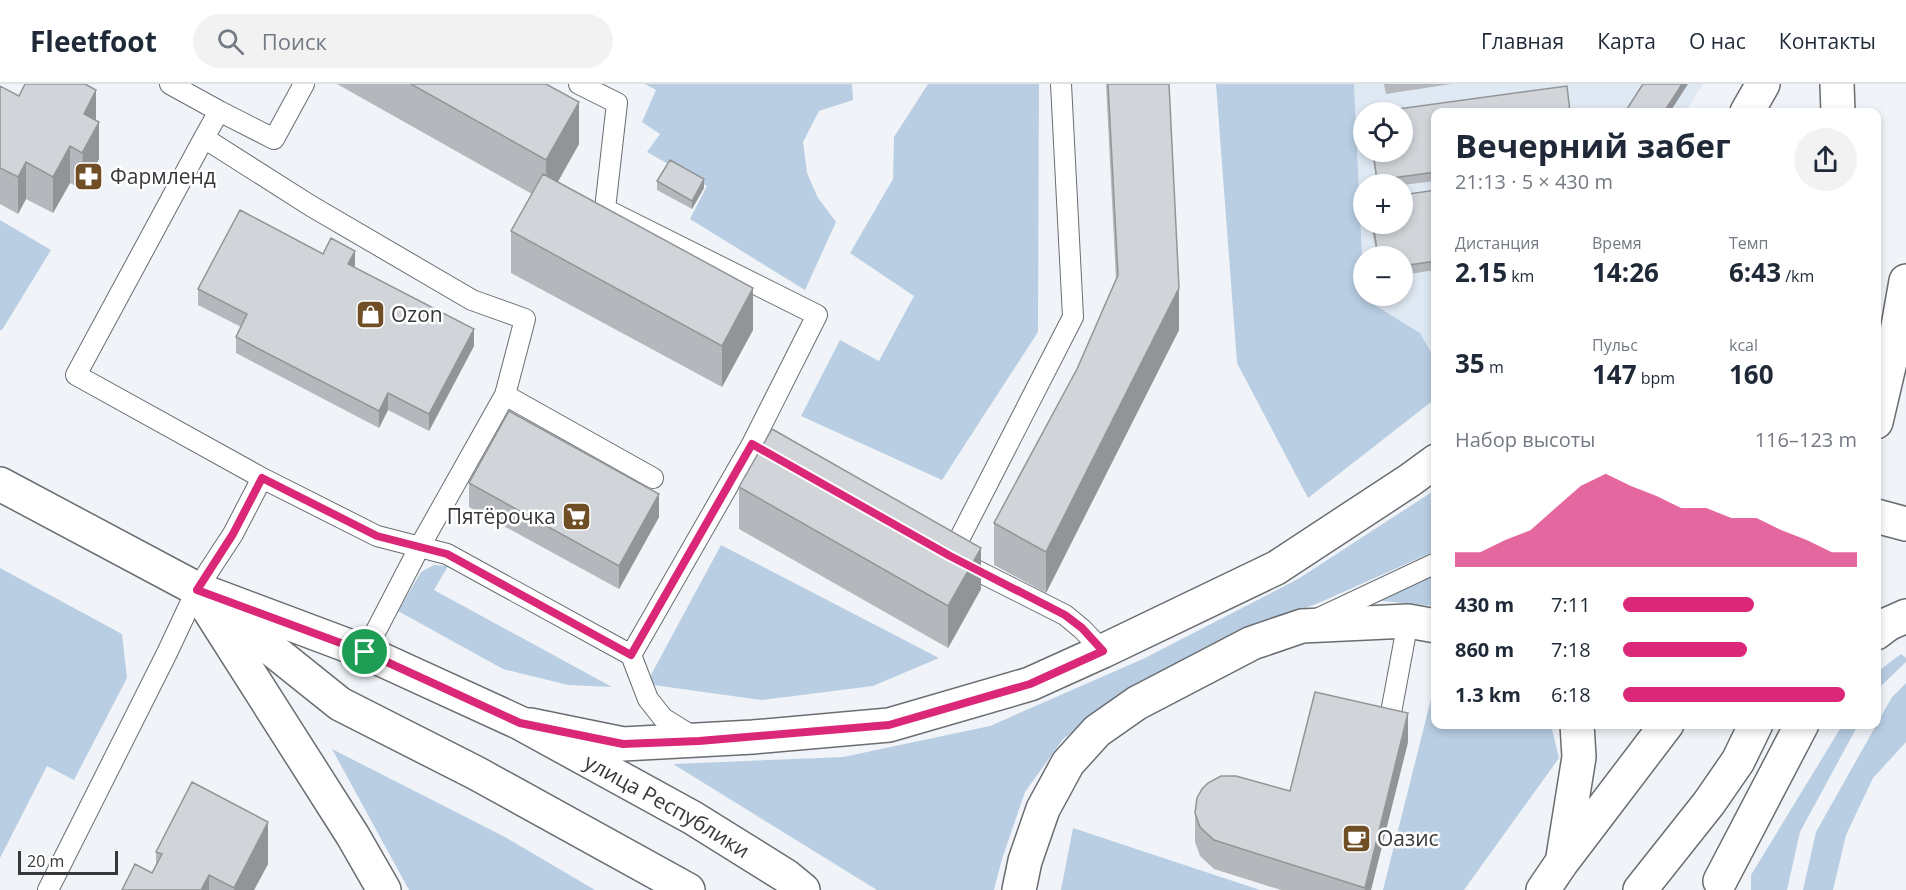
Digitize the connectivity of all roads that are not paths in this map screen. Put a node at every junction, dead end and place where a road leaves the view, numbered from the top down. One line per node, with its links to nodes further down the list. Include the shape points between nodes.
1 (170, 84): 9 (lane)
2 (304, 84): 9 (lane, via 274,139)
3 (579, 84): 14 (lane, via 617,103 604,209 817,315)
4 (1061, 84): 24 (lane, via 1073,316)
5 (1763, 84): 7 (main road)
6 (1837, 84): 8 (main road)
7 (1749, 108)
8 (1838, 108)
9 (219, 111): 10 (lane)
10 (204, 138): 12 (lane, via 472,300 525,319); 17 (lane, via 76,375)
11 (1906, 281): 13 (main road)
12 (505, 395): 18 (lane); 23 (lane)
13 (1881, 402)
14 (752, 444): 15 (lane); 33 (lane)
15 (783, 462)
16 (1431, 464): 31 (main road, via 1276,568)
17 (262, 478): 23 (lane, via 377,536); 26 (lane, via 233,534)
18 (653, 478)
19 (0, 484): 26 (main road, улица Республики)
20 (1881, 517): 21 (main road)
21 (1906, 524)
22 (929, 545): 24 (lane)
23 (419, 548): 32 (lane); 33 (lane, via 447,554)
24 (950, 556): 31 (lane, via 1065,615)
25 (1431, 565): 29 (lane)
26 (197, 590): 32 (main road, улица Республики); 46 (lane); 47 (main road); 48 (main road, улица Республики, via 340,704 476,773)
27 (1906, 616): 30 (main road)
28 (1422, 624): 29 (main road); 34 (lane)
29 (1302, 626): 50 (main road, via 1252,642 1204,666 1137,703 1097,731 1068,763 1043,809)
30 (1881, 629)
31 (1103, 651): 41 (main road, via 1030,684 889,725)
32 (365, 652): 35 (main road, улица Республики)
33 (631, 655): 41 (lane, via 648,699 663,718)
34 (1390, 718)
35 (520, 723): 41 (main road, via 623,744); 49 (main road, улица Республики, via 693,818)
36 (1577, 729): 44 (main road, via 1579,757)
37 (1663, 729): 44 (main road)
38 (1754, 729): 42 (main road)
39 (1788, 729): 42 (main road)
40 (1799, 729): 45 (main road)
41 (699, 741)
42 (1738, 761): 43 (main road)
43 (1709, 803): 45 (main road); 52 (main road)
44 (1562, 862): 51 (main road)
45 (1720, 885)
46 (48, 890)
47 (384, 890)
48 (688, 890)
49 (804, 890)
50 (1019, 890)
51 (1543, 890)
52 (1640, 890)

